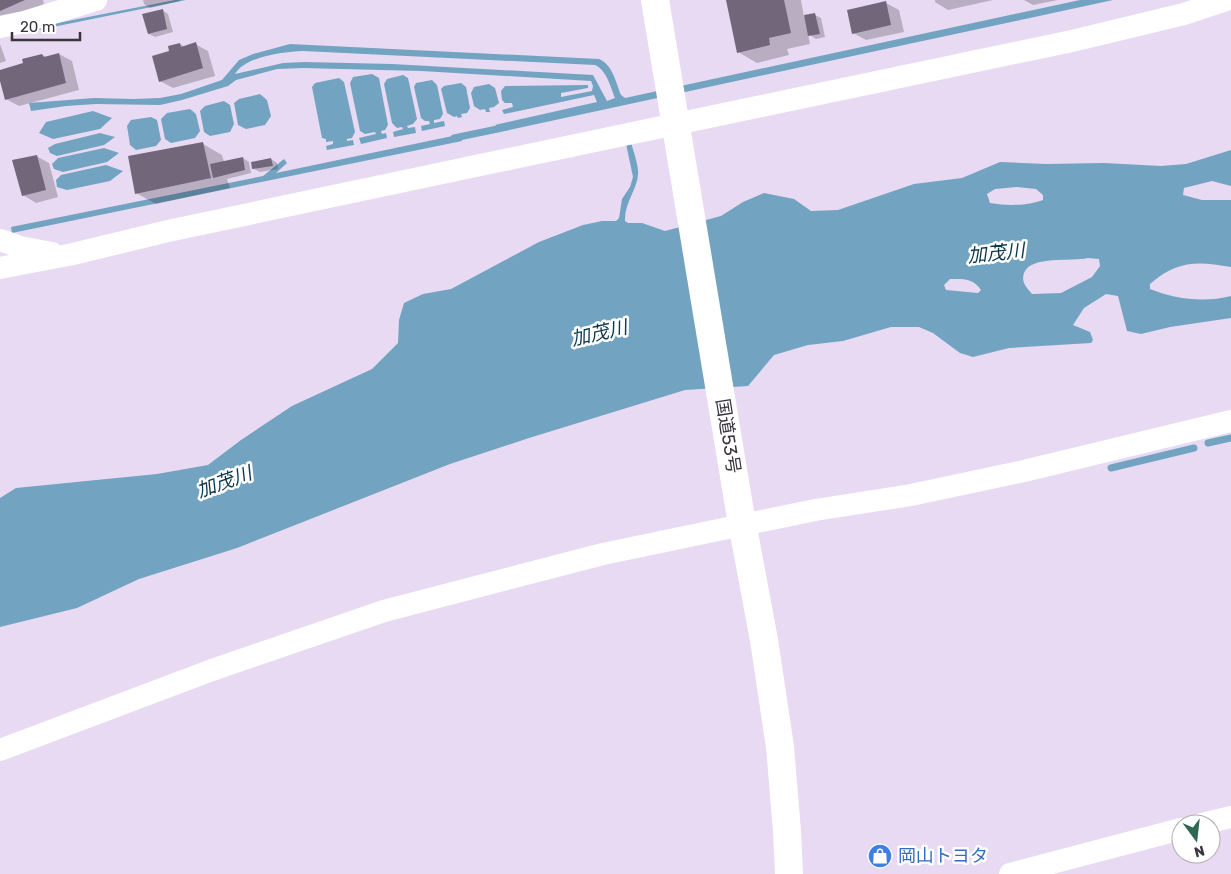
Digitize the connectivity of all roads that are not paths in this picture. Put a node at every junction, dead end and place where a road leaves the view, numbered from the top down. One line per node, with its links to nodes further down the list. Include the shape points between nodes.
1 (96, 0): 4 (street)
2 (655, 0): 5 (highway, 国道53号)
3 (1226, 0): 5 (street, via 1184,14 1072,41)
4 (0, 27)
5 (676, 129): 7 (street, via 168,231); 10 (highway, 国道53号)
6 (0, 240): 7 (street, via 20,247)
7 (73, 254): 8 (street)
8 (0, 268)
9 (1231, 421): 10 (street, via 911,495)
10 (741, 518): 11 (street, via 384,611 212,670); 13 (highway, 国道53号, via 780,747)
11 (0, 750)
12 (1171, 832): 14 (street)
13 (789, 874)
14 (1010, 874)

